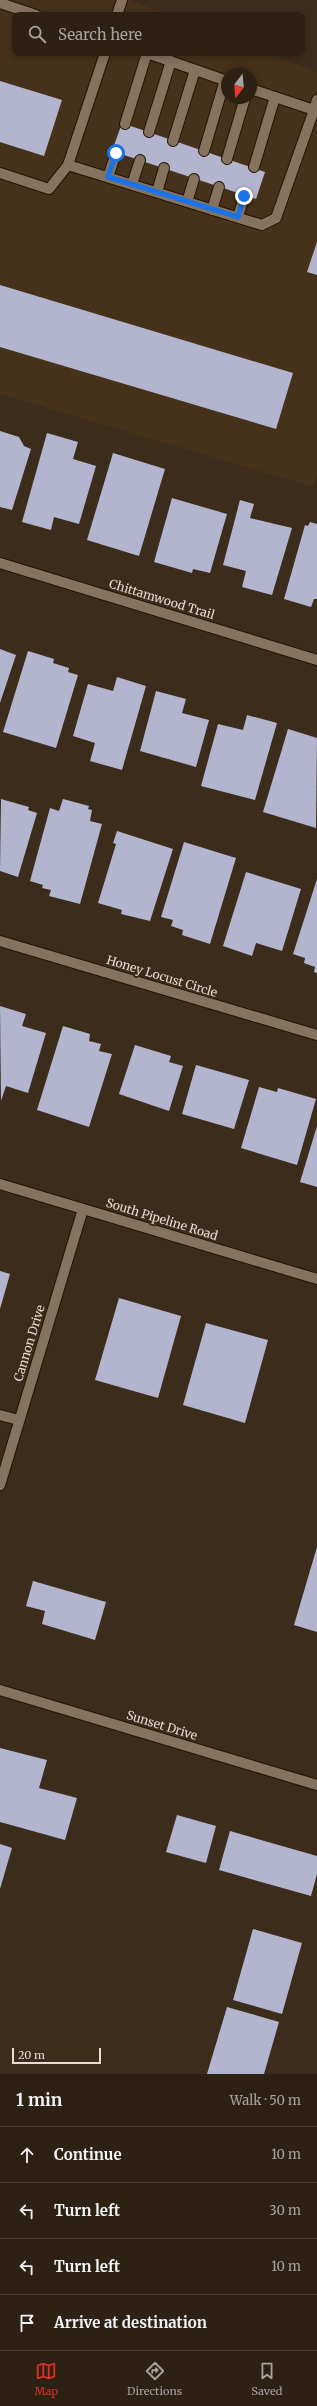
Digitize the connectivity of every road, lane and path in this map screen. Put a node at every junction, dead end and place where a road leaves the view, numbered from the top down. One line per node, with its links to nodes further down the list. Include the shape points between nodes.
1 (122, 0): 4 (street)
2 (0, 3): 3 (street)
3 (27, 12)
4 (118, 12)
5 (104, 56): 23 (street)
6 (146, 56): 16 (street)
7 (156, 56): 8 (street)
8 (171, 61): 9 (street); 17 (street)
9 (195, 70): 10 (street); 18 (street)
10 (221, 78)
11 (257, 91): 13 (street)
12 (221, 96): 19 (street)
13 (275, 97): 15 (street); 24 (street)
14 (243, 104): 21 (street)
15 (315, 105): 35 (street, via 276,218 262,225)
16 (125, 124)
17 (149, 132)
18 (173, 140)
19 (204, 151)
20 (116, 153): 27 (street)
21 (226, 159)
22 (140, 160): 29 (street)
23 (68, 164): 26 (street, via 49,189); 27 (street)
24 (254, 167)
25 (164, 168): 31 (street)
26 (0, 174)
27 (108, 177): 29 (street)
28 (194, 179): 33 (street)
29 (132, 184): 31 (street)
30 (219, 187): 34 (street)
31 (157, 192): 33 (street)
32 (244, 196): 35 (street)
33 (187, 202): 34 (street)
34 (212, 210): 35 (street)
35 (238, 217)
36 (0, 563): 37 (street, Chittamwood Trail)
37 (317, 660)
38 (0, 941): 39 (street, Honey Locust Circle)
39 (317, 1035)
40 (0, 1184): 41 (street, South Pipeline Road)
41 (83, 1209): 42 (street, South Pipeline Road); 44 (street, Cannon Drive)
42 (317, 1279)
43 (0, 1415): 44 (street)
44 (19, 1420): 45 (street, Cannon Drive)
45 (0, 1484)
46 (0, 1690): 47 (street, Sunset Drive)
47 (317, 1785)

